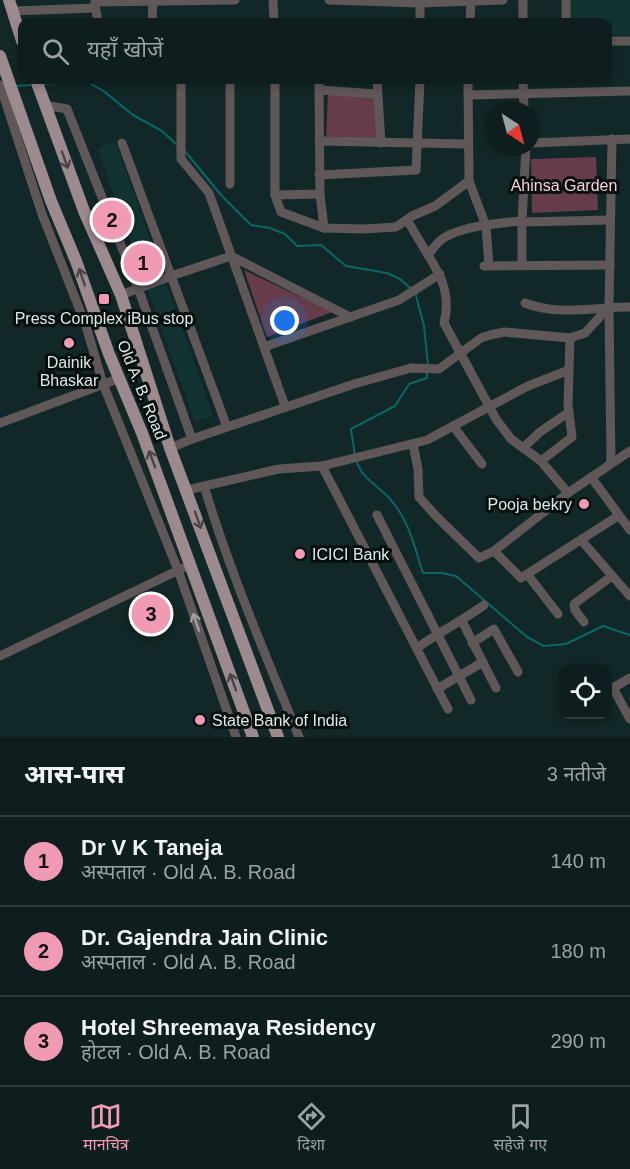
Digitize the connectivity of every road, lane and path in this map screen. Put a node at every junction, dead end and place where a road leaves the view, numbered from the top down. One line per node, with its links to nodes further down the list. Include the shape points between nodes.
1 (24, 0): 15 (street)
2 (212, 0): 3 (street); 9 (street)
3 (235, 0)
4 (273, 0): 17 (street)
5 (329, 0): 10 (street)
6 (503, 0): 11 (street)
7 (523, 0): 20 (street)
8 (566, 0): 21 (street)
9 (153, 1): 13 (street); 16 (street)
10 (374, 1): 12 (street)
11 (471, 1): 12 (street); 19 (street)
12 (419, 2): 18 (street)
13 (94, 4): 15 (street)
14 (11, 6): 15 (street); 22 (main road)
15 (28, 11)
16 (152, 18)
17 (274, 18)
18 (420, 18)
19 (470, 18)
20 (523, 18)
21 (566, 18)
22 (18, 28)
23 (612, 41): 24 (street)
24 (630, 41)
25 (0, 56): 42 (main road, Old A. B. Road)
26 (37, 84): 41 (main road, Old A. B. Road)
27 (181, 84): 63 (street, via 181,159 209,193)
28 (230, 84): 54 (street)
29 (275, 84): 56 (street)
30 (377, 84): 38 (street)
31 (420, 84): 46 (street)
32 (468, 84): 39 (street)
33 (523, 84): 37 (street)
34 (0, 85): 42 (street)
35 (319, 85): 38 (street); 45 (street)
36 (630, 91): 37 (street)
37 (523, 93): 39 (street); 40 (street)
38 (377, 94): 48 (street)
39 (468, 95): 50 (street)
40 (524, 102)
41 (45, 105): 68 (street, via 68,109); 69 (main road, Old A. B. Road, one-way to 69, via 84,211)
42 (14, 112): 78 (main road, Old A. B. Road, one-way to 42); 79 (street, via 42,214 86,326)
43 (630, 139): 44 (street)
44 (612, 140): 49 (street); 57 (street)
45 (319, 141): 48 (street); 52 (street)
46 (418, 142): 48 (street); 50 (street); 52 (street, via 416,170)
47 (122, 143): 67 (street)
48 (381, 143)
49 (540, 143)
50 (468, 144): 53 (street)
51 (526, 156): 59 (street)
52 (319, 175): 55 (street)
53 (469, 181): 58 (street, via 435,206); 60 (street)
54 (230, 184)
55 (320, 194): 56 (street); 61 (street)
56 (275, 195): 61 (street, via 281,212)
57 (610, 219): 59 (street); 64 (street)
58 (407, 220): 61 (street, via 396,227); 62 (street)
59 (522, 221): 60 (street); 65 (street)
60 (486, 226): 62 (street, via 450,235); 65 (street, via 486,266)
61 (324, 228)
62 (428, 255): 66 (street)
63 (231, 256): 67 (street); 73 (street); 75 (street)
64 (610, 265): 65 (street); 71 (street)
65 (522, 266)
66 (440, 274): 73 (street, via 399,300); 76 (street, via 448,308 444,323)
67 (171, 276): 68 (street); 85 (street)
68 (138, 288): 69 (street); 86 (street)
69 (121, 295): 88 (main road, Old A. B. Road)
70 (525, 303): 71 (street, via 564,309)
71 (609, 307): 72 (street); 74 (street, via 585,333); 92 (street)
72 (630, 307)
73 (350, 317): 75 (street)
74 (570, 338): 76 (street, via 504,332 481,338); 77 (street)
75 (264, 347): 80 (street)
76 (459, 354): 80 (street, via 439,369 411,368); 81 (street)
77 (569, 369): 81 (street); 82 (street)
78 (120, 378): 79 (street); 104 (main road, Old A. B. Road, one-way to 78)
79 (103, 384): 83 (street); 105 (street)
80 (285, 406): 85 (street)
81 (488, 406): 84 (street); 89 (street, via 511,439)
82 (569, 412): 89 (street); 91 (street, via 572,437)
83 (0, 423)
84 (453, 426): 87 (street); 93 (street)
85 (227, 427): 86 (street)
86 (192, 439): 88 (street)
87 (413, 444): 94 (street); 103 (street, via 419,497 479,558)
88 (170, 448): 97 (main road, Old A. B. Road)
89 (523, 448): 91 (street)
90 (630, 451): 92 (street)
91 (542, 461): 98 (street)
92 (611, 463): 95 (street)
93 (482, 464)
94 (322, 466): 96 (street, via 279,469); 115 (street)
95 (591, 477): 98 (street); 100 (street)
96 (204, 486): 97 (street); 129 (street, via 243,601)
97 (187, 490): 128 (main road, Old A. B. Road, one-way to 128)
98 (568, 493): 103 (street)
99 (377, 515): 113 (street)
100 (618, 516): 101 (street); 102 (street)
101 (630, 530)
102 (581, 540): 106 (street); 107 (street)
103 (494, 551): 106 (street, via 521,578)
104 (191, 565): 105 (street); 127 (main road, Old A. B. Road, one-way to 104)
105 (178, 570): 116 (street); 126 (street, one-way to 105)
106 (527, 574): 110 (street)
107 (612, 576): 108 (street); 112 (street, via 574,604)
108 (630, 596)
109 (484, 605): 111 (street)
110 (558, 614)
111 (462, 621): 113 (street); 114 (street)
112 (584, 622)
113 (437, 634): 115 (street); 119 (street)
114 (472, 643): 117 (street); 118 (street, via 494,630)
115 (417, 648): 121 (street)
116 (0, 656)
117 (483, 662): 119 (street); 122 (street)
118 (518, 672)
119 (458, 676): 121 (street); 123 (street)
120 (630, 678): 125 (street, via 613,688)
121 (437, 688): 124 (street)
122 (496, 688)
123 (471, 700)
124 (448, 709)
125 (630, 719)
126 (236, 737)
127 (253, 737)
128 (278, 737)
129 (299, 737)

